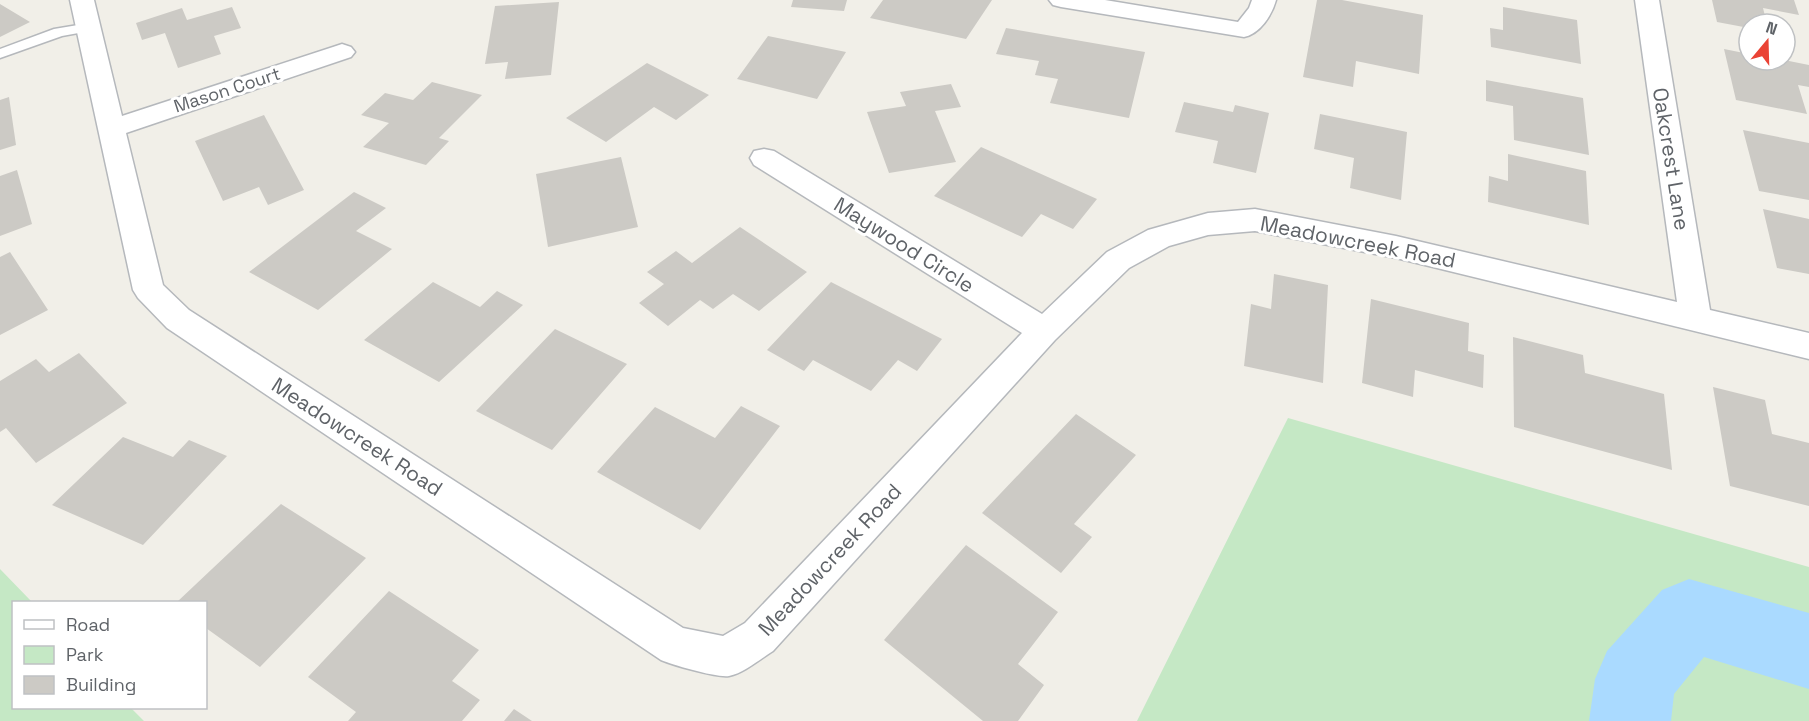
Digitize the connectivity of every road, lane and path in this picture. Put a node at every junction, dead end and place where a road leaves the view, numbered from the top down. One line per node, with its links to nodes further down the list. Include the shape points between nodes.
1 (1062, 0): 2 (street, via 1244,30 1261,10)
2 (1264, 0)
3 (1647, 0): 9 (street, Oakcrest Lane)
4 (86, 13): 6 (lane, via 58,32); 7 (street, Meadowcreek Road)
5 (342, 52): 7 (street, Mason Court)
6 (0, 54)
7 (113, 128): 10 (street, Meadowcreek Road, via 149,290 178,319 675,646 727,657 759,637)
8 (764, 158): 10 (street, Maywood Circle)
9 (1695, 317): 10 (street, Meadowcreek Road, via 1396,247 1255,220 1208,224 1159,238 1118,260); 11 (street, Meadowcreek Road)
10 (1044, 331)
11 (1809, 346)

